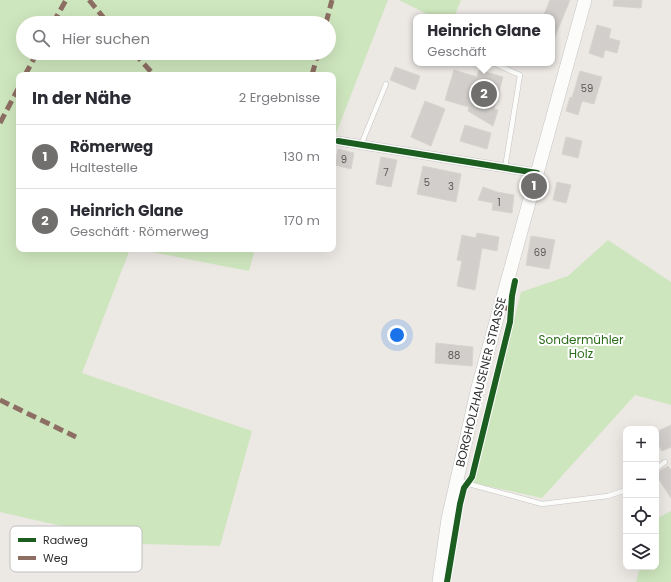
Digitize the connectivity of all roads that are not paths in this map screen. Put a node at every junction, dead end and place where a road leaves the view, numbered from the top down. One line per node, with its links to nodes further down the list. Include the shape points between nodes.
1 (586, 0): 7 (main road, BORGHOLZHAUSENER STRASSE)
2 (500, 66): 6 (lane, via 520,75)
3 (386, 84): 5 (lane)
4 (338, 141): 5 (street)
5 (361, 145): 6 (street)
6 (505, 168): 7 (street)
7 (538, 173): 10 (main road, BORGHOLZHAUSENER STRASSE, via 478,387)
8 (665, 462): 9 (lane)
9 (659, 467)
10 (456, 478): 11 (lane, via 468,484 542,504 608,496); 12 (main road, BORGHOLZHAUSENER STRASSE)
11 (623, 491)
12 (439, 582)

